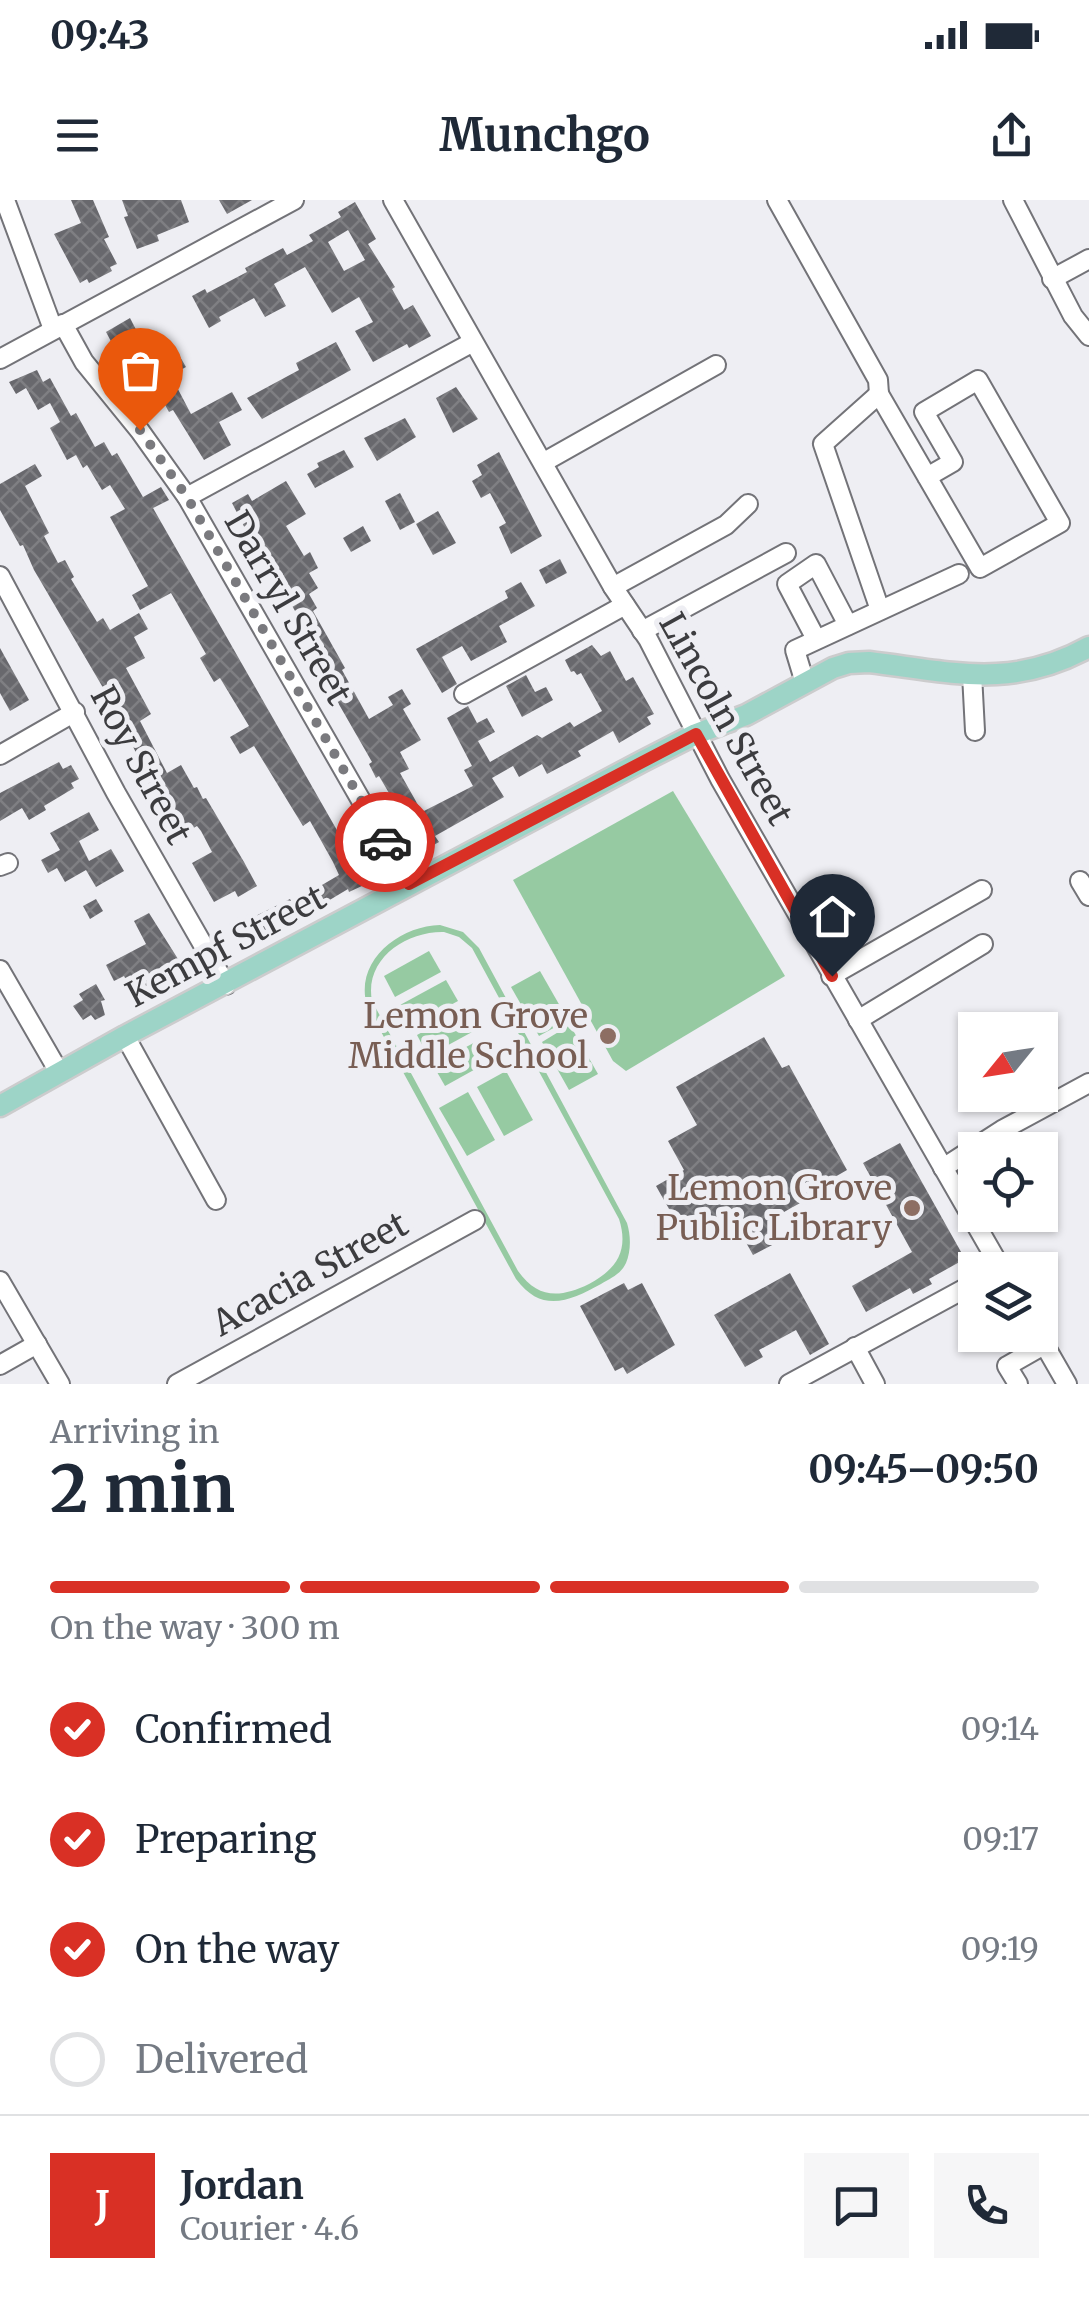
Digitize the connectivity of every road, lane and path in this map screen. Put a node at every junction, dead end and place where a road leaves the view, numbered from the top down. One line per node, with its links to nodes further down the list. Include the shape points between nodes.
1 (5, 200): 8 (street, Darryl Street)
2 (294, 200): 8 (street)
3 (393, 200): 10 (street, Lincoln Street)
4 (778, 200): 13 (street)
5 (1013, 200): 7 (street)
6 (1089, 259): 7 (street)
7 (1052, 278): 9 (street)
8 (58, 327): 11 (street); 16 (street, Darryl Street)
9 (1089, 336)
10 (473, 342): 14 (street, Lincoln Street); 16 (street)
11 (0, 358)
12 (716, 365): 14 (street)
13 (878, 387): 15 (street); 23 (street, via 823,444)
14 (544, 462): 21 (street, Lincoln Street)
15 (927, 476): 15 (street, via 980,568 1060,523 978,380 924,412 952,462)
16 (187, 497): 35 (street, Darryl Street)
17 (748, 504): 21 (street, via 726,525)
18 (786, 554): 25 (street)
19 (959, 574): 23 (street)
20 (0, 576): 31 (street, Roy Street)
21 (613, 587): 22 (street, Lincoln Street)
22 (626, 605): 25 (street, Lincoln Street); 30 (street)
23 (880, 610): 24 (street)
24 (848, 625): 26 (street); 26 (street, via 816,564 787,584)
25 (642, 631): 33 (street, Lincoln Street)
26 (816, 639): 29 (street, via 795,650)
27 (1089, 647): 28 (main road, Kempf Street, via 1038,670)
28 (972, 674): 29 (main road, Kempf Street, via 849,662); 32 (street)
29 (805, 684): 33 (main road, Kempf Street)
30 (464, 694)
31 (75, 712): 34 (street); 40 (street, Roy Street)
32 (976, 732)
33 (696, 734): 35 (main road, Kempf Street); 39 (street, Lincoln Street)
34 (0, 755)
35 (409, 884): 40 (main road, Kempf Street)
36 (982, 890): 39 (street)
37 (982, 944): 41 (street)
38 (0, 970): 43 (street)
39 (832, 976): 41 (street, Lincoln Street)
40 (226, 985): 42 (main road, Kempf Street)
41 (858, 1020): 46 (street, Lincoln Street)
42 (125, 1036): 43 (main road, Kempf Street); 47 (street)
43 (59, 1072): 45 (main road, Kempf Street)
44 (1089, 1083): 46 (street)
45 (0, 1106)
46 (943, 1168): 49 (street, Lincoln Street)
47 (216, 1200)
48 (475, 1220): 58 (street, Acacia Street)
49 (991, 1252)
50 (0, 1280): 52 (street)
51 (958, 1291): 53 (street)
52 (38, 1344): 56 (street); 57 (street)
53 (855, 1348): 59 (street); 60 (street)
54 (1026, 1352): 61 (street, via 1008,1366)
55 (1048, 1352): 62 (street)
56 (0, 1365)
57 (60, 1384)
58 (177, 1384)
59 (789, 1384)
60 (875, 1384)
61 (1018, 1384)
62 (1067, 1384)

